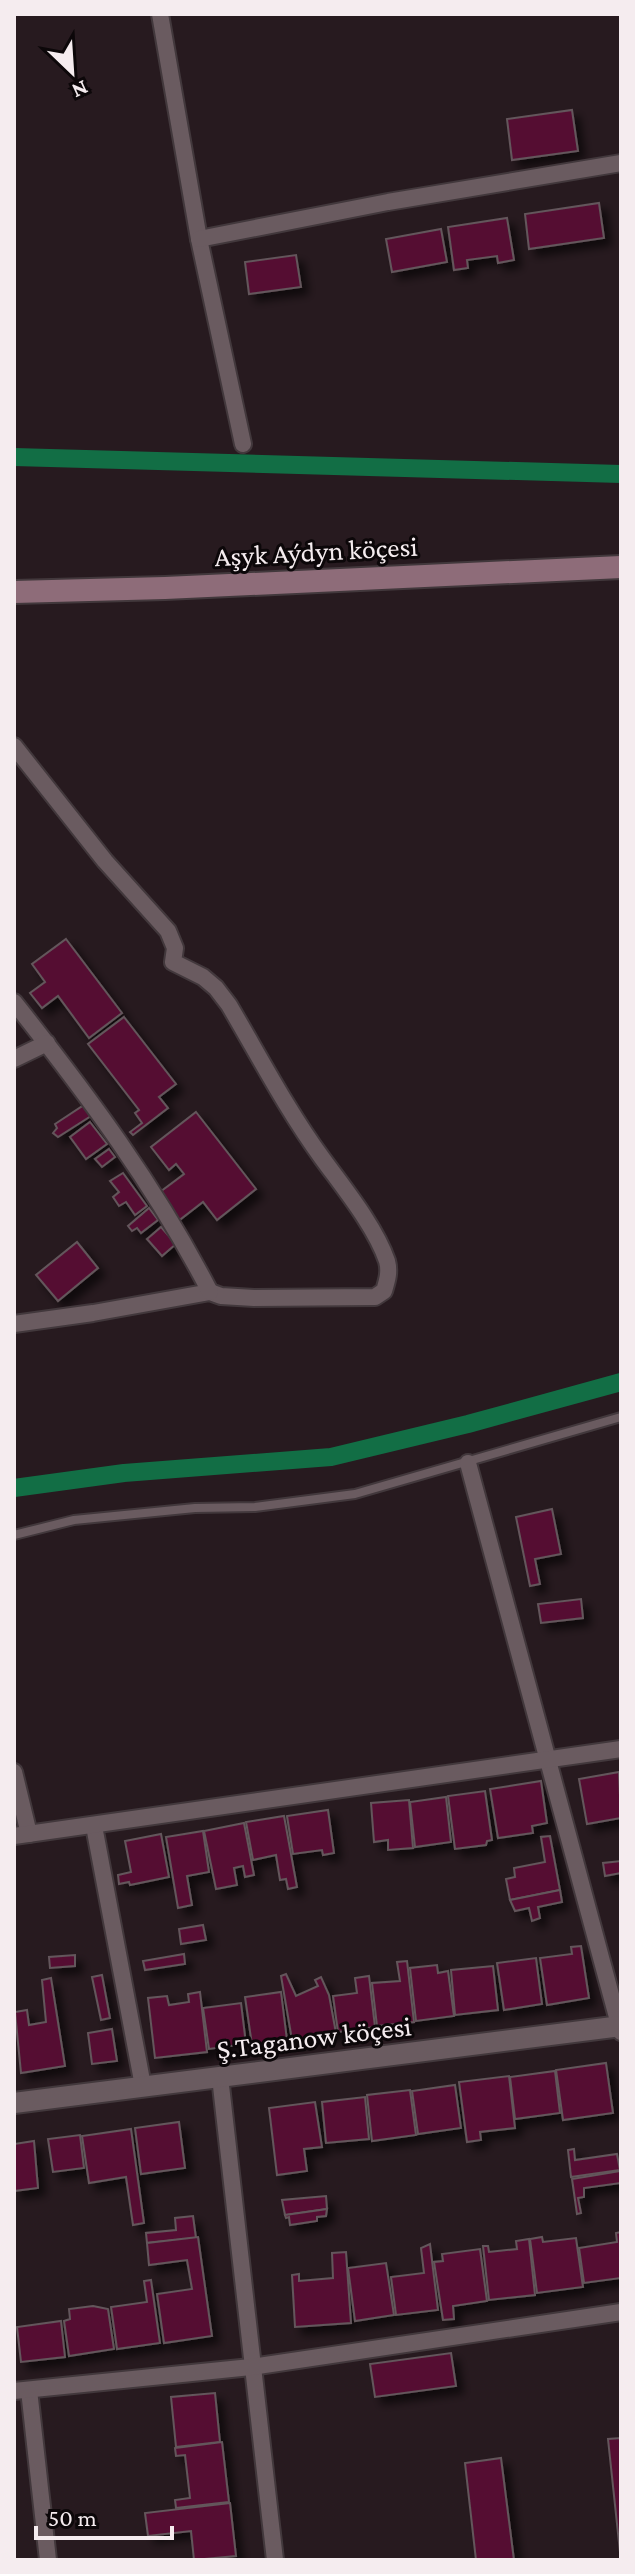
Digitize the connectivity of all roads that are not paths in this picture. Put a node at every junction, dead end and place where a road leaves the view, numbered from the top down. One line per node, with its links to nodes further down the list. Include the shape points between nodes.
1 (160, 14): 3 (street)
2 (621, 163): 3 (street)
3 (199, 239): 4 (street)
4 (243, 444)
5 (621, 567): 6 (main road, Aşyk Aýdyn köçesi)
6 (14, 592)
7 (14, 746): 11 (street, via 168,931 177,967 203,977 223,997 341,1181 387,1262 389,1276 384,1291 375,1297 254,1298)
8 (14, 1002): 9 (street)
9 (47, 1043): 10 (street); 11 (street, via 122,1144)
10 (14, 1059)
11 (210, 1292): 12 (street)
12 (14, 1324)
13 (621, 1417): 14 (lane)
14 (468, 1463): 15 (lane, via 355,1494 74,1520); 17 (street)
15 (14, 1535)
16 (621, 1749): 17 (street)
17 (549, 1759): 19 (street); 21 (street)
18 (14, 1772): 20 (street)
19 (94, 1826): 20 (street); 23 (street)
20 (21, 1835)
21 (621, 2028): 22 (street, Ş.Taganow köçesi)
22 (220, 2077): 23 (street, Ş.Taganow köçesi); 26 (street)
23 (143, 2086): 24 (street, Ş.Taganow köçesi)
24 (14, 2103)
25 (621, 2312): 26 (street)
26 (251, 2367): 27 (street); 29 (street)
27 (22, 2391): 28 (street)
28 (48, 2560)
29 (275, 2560)

